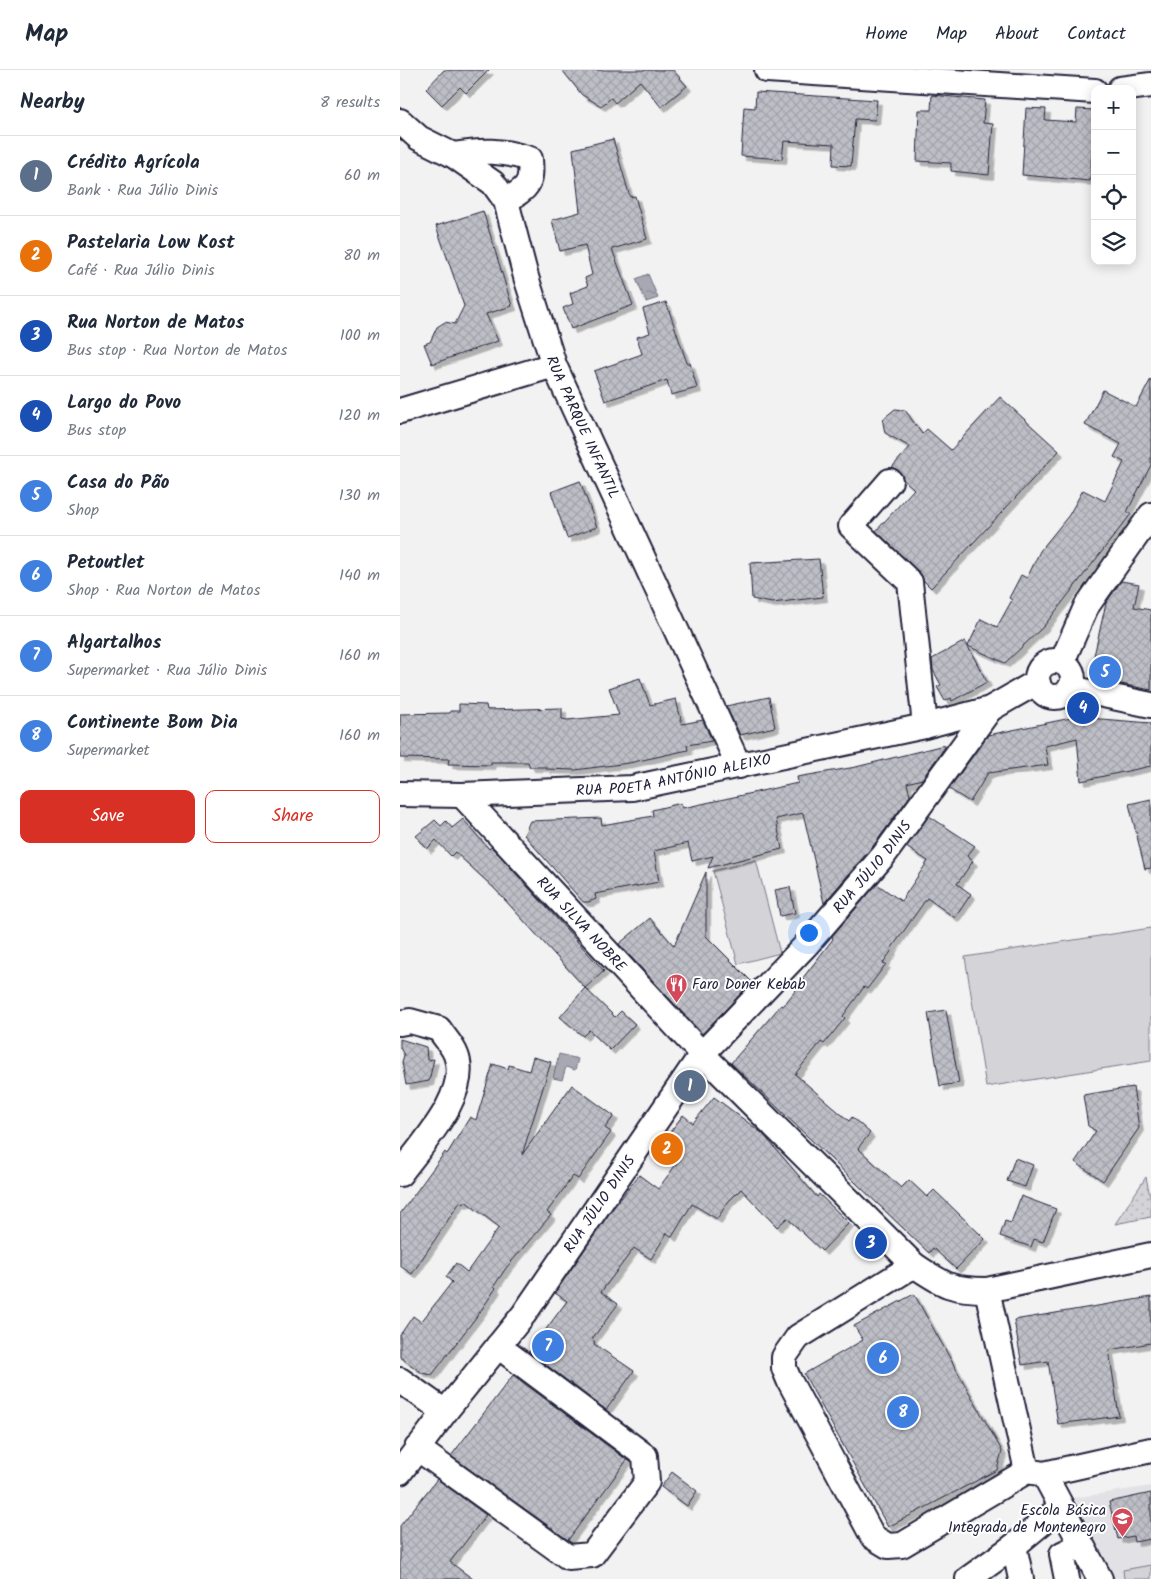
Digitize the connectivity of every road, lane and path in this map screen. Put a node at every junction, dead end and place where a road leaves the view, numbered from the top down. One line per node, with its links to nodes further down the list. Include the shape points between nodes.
1 (767, 70): 4 (street)
2 (1151, 85): 3 (street)
3 (1136, 87)
4 (1091, 91)
5 (400, 121): 6 (street, RUA PARQUE INFANTIL, via 419,138)
6 (453, 155): 7 (street, RUA PARQUE INFANTIL, via 493,183); 7 (street, via 484,150 508,152 530,159 531,176 526,188)
7 (506, 201): 8 (street, RUA PARQUE INFANTIL)
8 (554, 365): 9 (street); 18 (street, RUA PARQUE INFANTIL)
9 (400, 411)
10 (890, 481): 17 (street, via 851,526 910,582)
11 (1151, 515): 12 (street, via 1086,607)
12 (1062, 662): 13 (street, via 1045,664 1038,672); 14 (street, via 1070,670)
13 (1038, 684): 14 (street, via 1044,694 1056,697); 16 (street)
14 (1070, 688): 15 (street)
15 (1151, 705)
16 (990, 709): 17 (street, RUA POETA ANTÓNIO ALEIXO); 22 (street, RUA JÚLIO DINIS, via 884,855 808,943)
17 (934, 724): 18 (street, RUA POETA ANTÓNIO ALEIXO)
18 (739, 766): 20 (street, RUA POETA ANTÓNIO ALEIXO, via 632,788)
19 (400, 794): 20 (street, RUA POETA ANTÓNIO ALEIXO)
20 (462, 795): 22 (street, RUA SILVA NOBRE)
21 (400, 1023): 23 (street, via 410,1021 439,1029 457,1055 458,1079 450,1106)
22 (702, 1054): 25 (street, RUA SILVA NOBRE); 27 (street, RUA JÚLIO DINIS, via 524,1314)
23 (400, 1174)
24 (1151, 1255): 26 (street, RUA SILVA NOBRE)
25 (914, 1265): 26 (street, RUA SILVA NOBRE, via 940,1282 960,1290); 33 (street, via 798,1338 784,1357 789,1380 874,1537 888,1546 902,1544)
26 (987, 1290): 33 (street)
27 (498, 1346): 29 (street, RUA JÚLIO DINIS); 30 (street, via 645,1456 647,1482 592,1555 568,1557)
28 (400, 1380): 29 (street)
29 (445, 1412): 30 (street, RUA JÚLIO DINIS)
30 (417, 1448): 32 (street, RUA JÚLIO DINIS)
31 (1151, 1450): 33 (street)
32 (400, 1472)
33 (1035, 1472): 34 (street)
34 (1061, 1507): 35 (street); 36 (street)
35 (1081, 1545): 39 (street, via 1062,1554); 40 (street)
36 (1014, 1546): 37 (street); 38 (street)
37 (968, 1579)
38 (1022, 1579)
39 (1068, 1579)
40 (1100, 1579)

